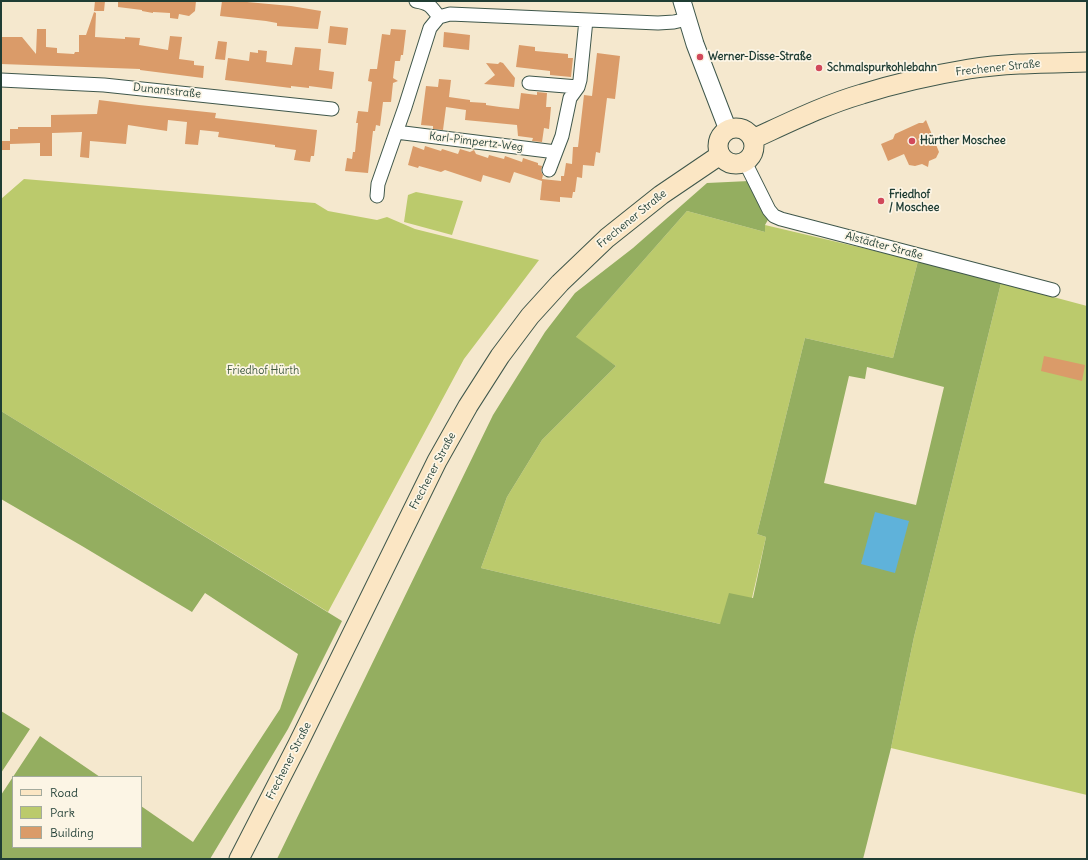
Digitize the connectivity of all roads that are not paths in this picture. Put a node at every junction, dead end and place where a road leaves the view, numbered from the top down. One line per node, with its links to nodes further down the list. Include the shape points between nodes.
1 (422, 1): 3 (street)
2 (682, 1): 4 (street)
3 (439, 17): 5 (street, via 450,14); 12 (street, via 430,28)
4 (687, 19): 5 (street, via 658,23); 11 (street)
5 (586, 20): 9 (street)
6 (1087, 62): 13 (main road, Frechener Straße, via 1008,65 924,78 861,94)
7 (1, 80): 10 (street, Dunantstraße, via 104,85)
8 (529, 83): 9 (street)
9 (578, 87): 14 (street, via 570,98)
10 (332, 109)
11 (728, 130): 13 (main road, via 745,130); 15 (main road, via 720,138)
12 (396, 132): 14 (street, Karl-Pimpertz-Weg); 18 (street, via 378,184)
13 (753, 139): 16 (main road, via 752,154)
14 (556, 152): 17 (street)
15 (720, 155): 16 (main road, via 731,163); 20 (main road, Frechener Straße, via 661,195 607,238 530,316 500,356 437,461)
16 (744, 162): 19 (street, Alstädter Straße, via 769,210 781,219)
17 (549, 170)
18 (377, 196)
19 (1053, 290)
20 (239, 859)

